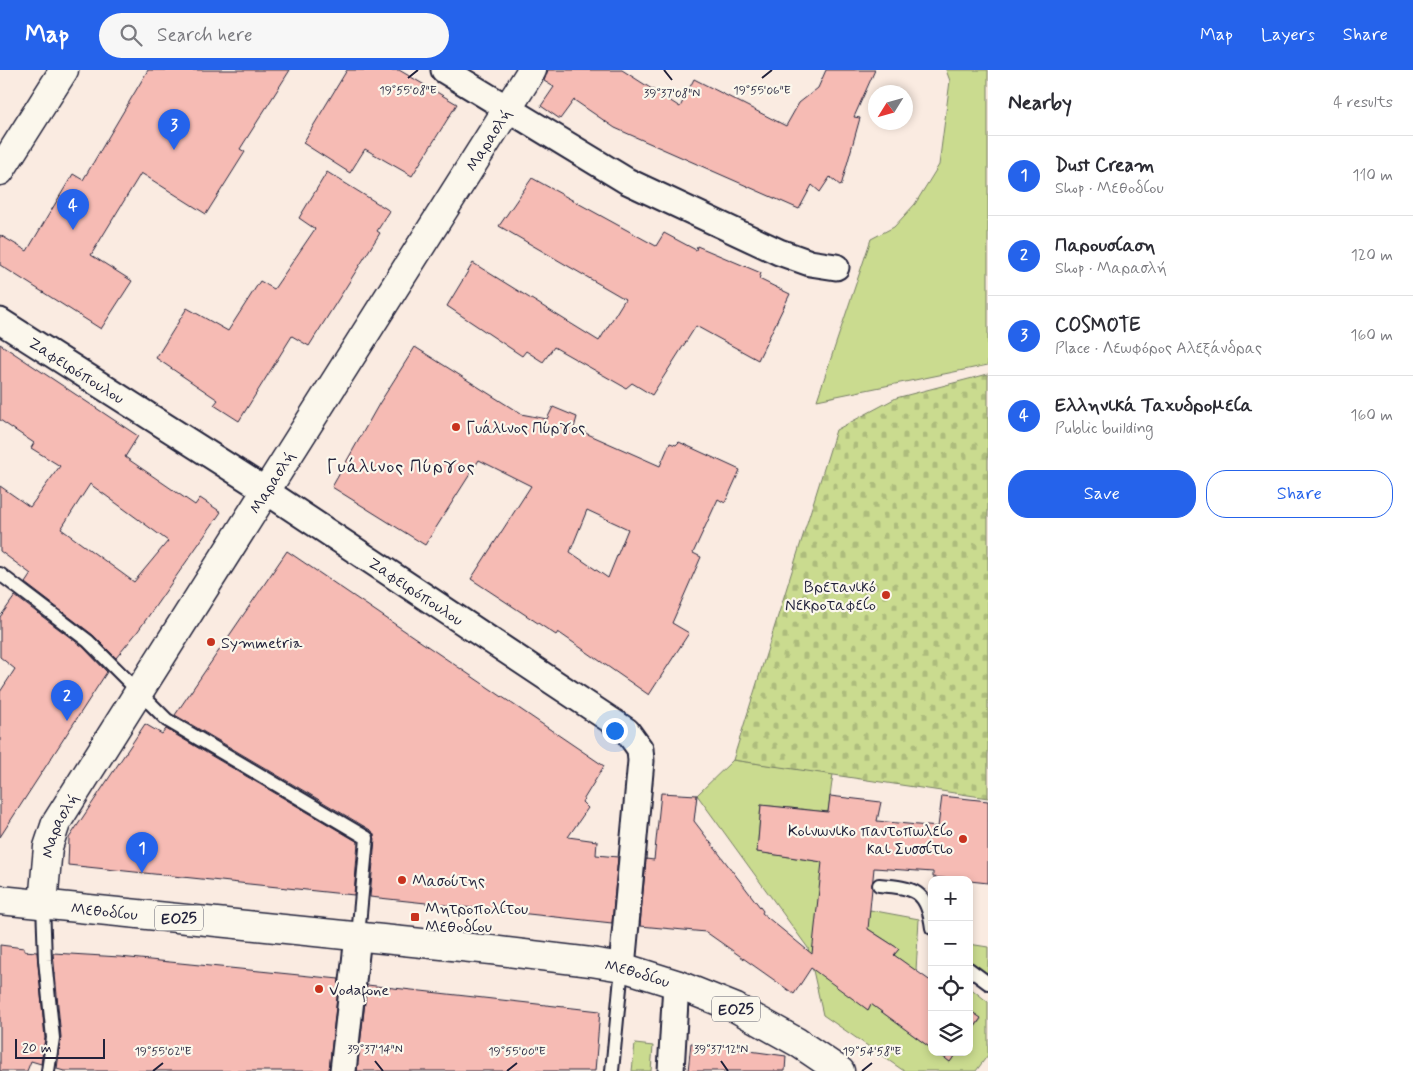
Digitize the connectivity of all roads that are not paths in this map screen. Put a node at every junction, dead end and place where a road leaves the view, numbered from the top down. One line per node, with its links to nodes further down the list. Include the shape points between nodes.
1 (64, 70): 5 (main road)
2 (444, 70): 4 (street)
3 (532, 70): 4 (main road, Μαρασλή)
4 (507, 109): 6 (street, via 602,167 651,192 779,252 810,263); 8 (main road, Μαρασλή)
5 (0, 171)
6 (836, 267)
7 (0, 321): 8 (street, Ζαφειρόπουλου)
8 (266, 491): 10 (main road, Μαρασλή); 16 (street, Ζαφειρόπουλου, via 620,725 634,739 642,762)
9 (0, 574): 10 (lane, via 88,641)
10 (139, 690): 13 (main road, Μαρασλή, via 52,830); 15 (lane, via 167,720 367,838)
11 (879, 885): 14 (lane, via 910,888 917,892 928,906)
12 (0, 900): 13 (main road, Μεθοδίου / ΕΟ25)
13 (44, 904): 15 (main road, Μεθοδίου / ΕΟ25); 20 (lane, via 45,960 53,1038)
14 (931, 921)
15 (358, 936): 16 (main road, Μεθοδίου / ΕΟ25); 21 (street)
16 (622, 967): 19 (main road, Μεθοδίου / ΕΟ25); 22 (lane)
17 (973, 972): 18 (lane)
18 (988, 983)
19 (676, 984): 23 (street); 24 (main road, Μεθοδίου / ΕΟ25, via 736,1008)
20 (48, 1071)
21 (343, 1071)
22 (612, 1071)
23 (671, 1071)
24 (840, 1071)

